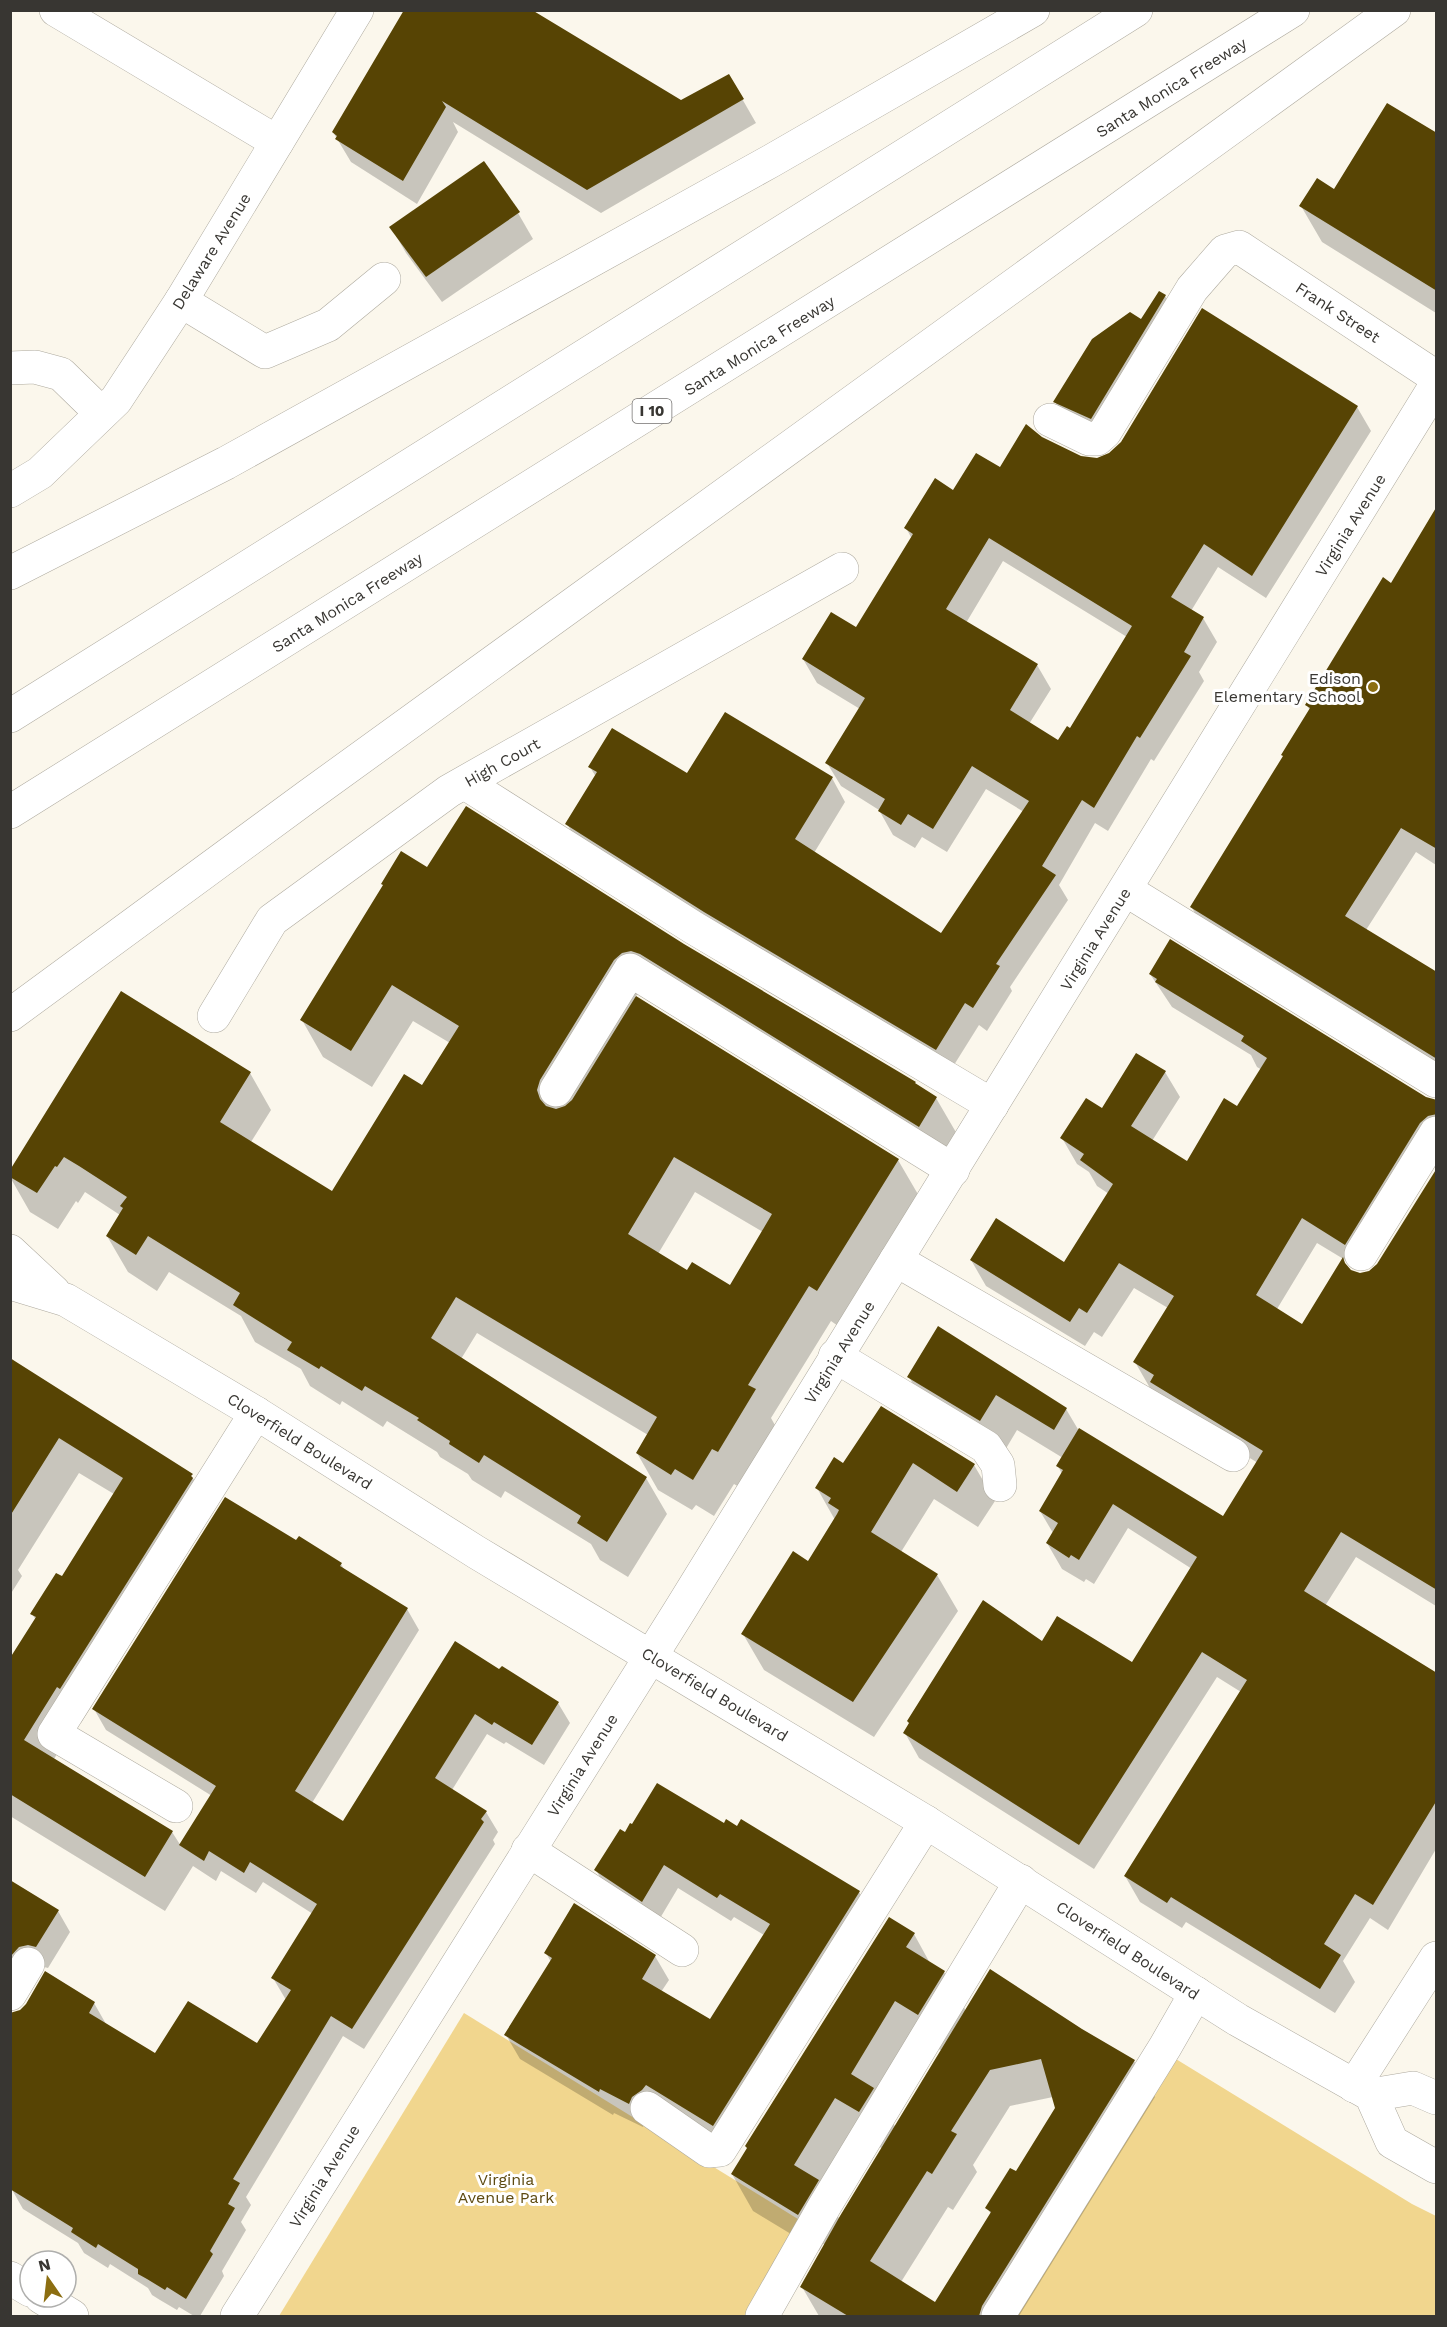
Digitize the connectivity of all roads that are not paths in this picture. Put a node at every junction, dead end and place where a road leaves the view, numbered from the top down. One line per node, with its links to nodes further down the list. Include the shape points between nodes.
1 (56, 10): 7 (main road)
2 (357, 10): 7 (main road, Delaware Avenue)
3 (1033, 10): 17 (main road, via 750,173 226,463)
4 (1136, 10): 18 (main road)
5 (1293, 10): 20 (main road, Santa Monica Freeway / I 10)
6 (1394, 10): 22 (main road)
7 (277, 142): 9 (main road, Delaware Avenue)
8 (384, 279): 9 (main road, via 328,325 265,352)
9 (181, 301): 13 (main road, Delaware Avenue, via 116,400)
10 (10, 368): 13 (main road, via 35,367 61,374)
11 (1437, 377): 14 (main road, Frank Street, via 1239,247 1225,251 1192,289 1105,432 1089,440)
12 (1437, 385): 21 (main road, Virginia Avenue)
13 (101, 413): 15 (main road, Delaware Avenue, via 40,472)
14 (1050, 420)
15 (10, 490)
16 (842, 569): 19 (main road, High Court)
17 (10, 573)
18 (10, 716)
19 (465, 783): 23 (main road, High Court, via 272,920); 26 (main road, via 694,928)
20 (10, 812)
21 (1126, 890): 24 (main road); 26 (main road, Virginia Avenue)
22 (10, 1015)
23 (214, 1016)
24 (1437, 1081)
25 (556, 1090): 28 (main road, via 630,970)
26 (992, 1105): 28 (main road, Virginia Avenue)
27 (1437, 1132): 30 (main road)
28 (953, 1170): 31 (main road, Virginia Avenue)
29 (10, 1251): 33 (main road, Cloverfield Boulevard)
30 (1361, 1254)
31 (896, 1260): 34 (main road, Virginia Avenue); 36 (main road)
32 (10, 1283): 33 (main road, Cloverfield Boulevard)
33 (57, 1296): 35 (main road, Cloverfield Boulevard)
34 (835, 1356): 37 (main road, via 986,1447 998,1465); 38 (main road, Virginia Avenue)
35 (256, 1413): 38 (main road, Cloverfield Boulevard); 39 (main road, via 54,1734)
36 (1233, 1455)
37 (1000, 1485)
38 (651, 1656): 40 (main road, Cloverfield Boulevard); 41 (main road, Virginia Avenue)
39 (176, 1806)
40 (926, 1822): 42 (main road, Cloverfield Boulevard); 50 (main road, via 720,2150 709,2151)
41 (528, 1850): 43 (main road); 52 (main road, Virginia Avenue)
42 (1021, 1881): 46 (main road, Cloverfield Boulevard); 53 (main road)
43 (682, 1950)
44 (1437, 1958): 48 (main road)
45 (28, 1964): 47 (main road)
46 (1196, 1993): 48 (main road, Cloverfield Boulevard); 54 (main road)
47 (10, 1994)
48 (1363, 2091): 49 (main road, via 1413,2088); 51 (main road, via 1392,2142)
49 (1437, 2098)
50 (647, 2108)
51 (1437, 2167)
52 (237, 2316)
53 (762, 2316)
54 (998, 2316)

